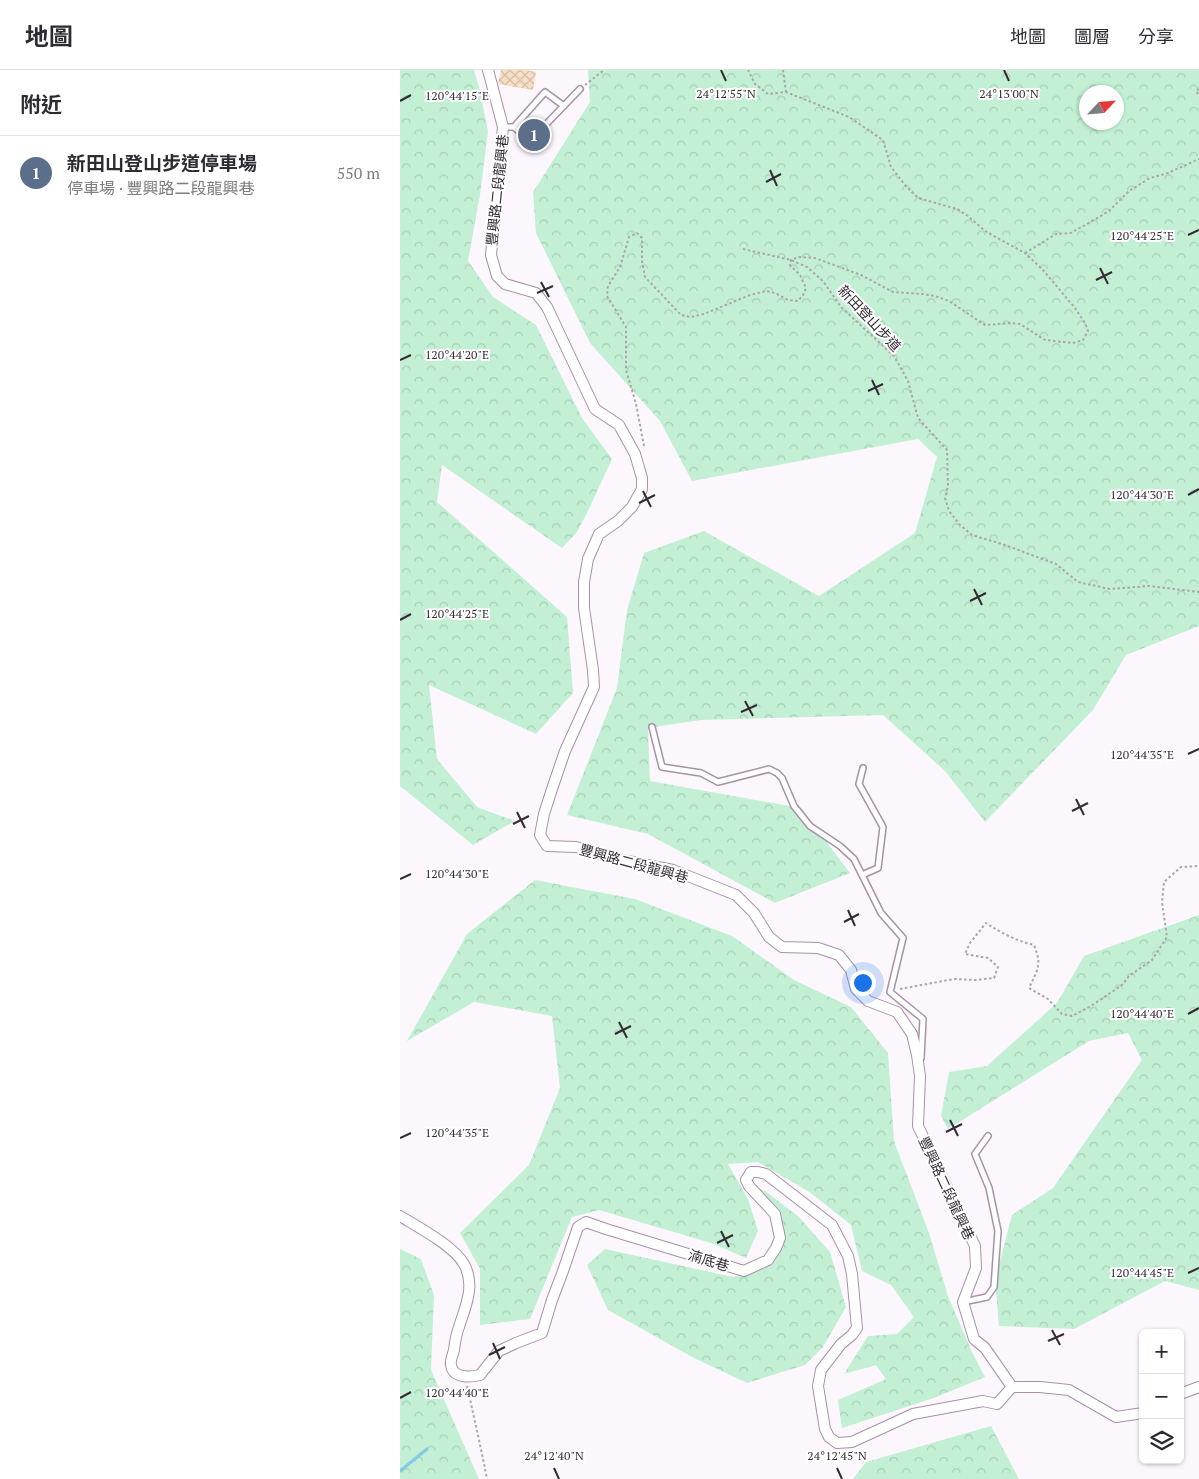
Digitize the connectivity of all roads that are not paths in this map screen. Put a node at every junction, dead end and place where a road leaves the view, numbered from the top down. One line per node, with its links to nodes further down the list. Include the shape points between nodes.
1 (488, 70): 4 (street, 豐興路二段龍興巷)
2 (580, 89): 3 (lane)
3 (564, 106): 4 (lane, via 545,92); 4 (lane, via 530,141)
4 (508, 127): 8 (street, 豐興路二段龍興巷, via 491,255 497,276 505,284 536,293 547,307 594,409 619,425 636,454 642,478 642,490 632,507 599,534 588,559 584,608 594,687 565,751 540,835 547,846 576,847 673,870 730,892 754,913 769,937 782,947 818,948 839,955 851,970 856,989 868,1001 897,1012 912,1034)
5 (652, 728): 7 (lane, via 662,767 701,773 718,782 769,769 778,773 794,806 810,826 854,859)
6 (862, 768): 7 (lane, via 859,784 883,828 878,868)
7 (862, 875): 8 (lane, via 881,913 903,938 890,992 923,1019)
8 (920, 1076): 11 (street, 豐興路二段龍興巷, via 918,1126 975,1246 976,1268)
9 (988, 1136): 11 (lane, via 975,1154 989,1188 998,1232 994,1286 987,1297)
10 (400, 1216): 13 (street, 湳底巷, via 457,1254 464,1265 469,1279 468,1303 458,1328 451,1365 454,1371 466,1378 480,1375 499,1351 542,1333 578,1227 586,1222 744,1271 768,1260 780,1238 775,1214 746,1180 751,1172 766,1174 832,1225 848,1256 856,1328 820,1370 818,1386 829,1437 837,1443 852,1442 913,1414 982,1401 997,1404)
11 (963, 1302): 13 (street, via 974,1339 985,1348)
12 (1199, 1387): 14 (street)
13 (1012, 1388): 15 (street, via 1068,1390 1116,1417)
14 (1184, 1393)
15 (1139, 1414)

